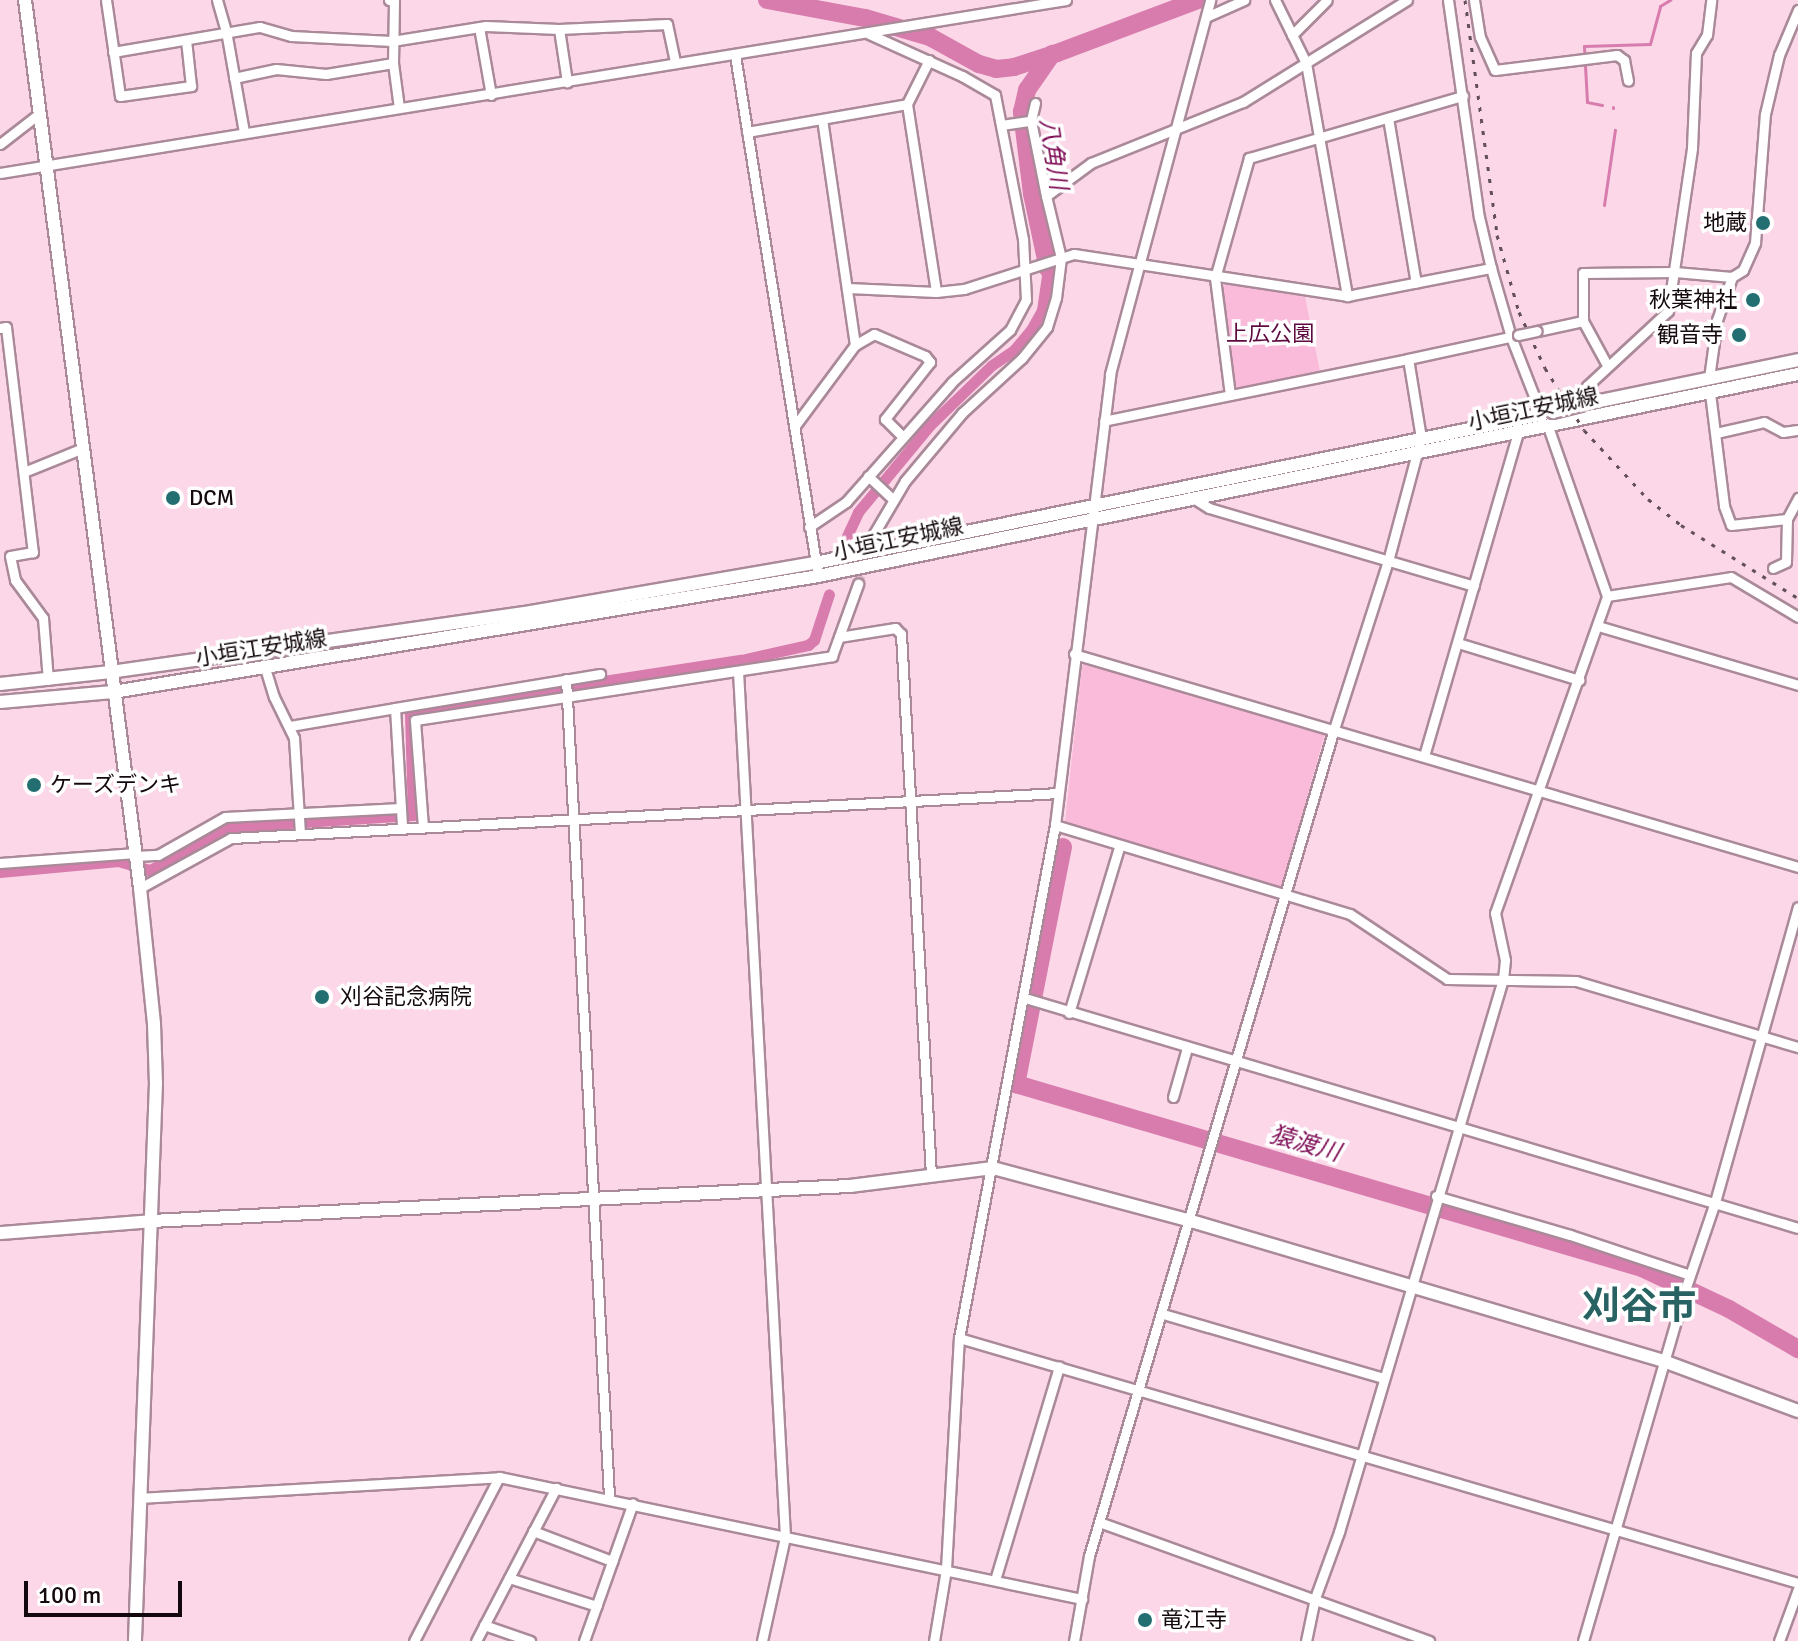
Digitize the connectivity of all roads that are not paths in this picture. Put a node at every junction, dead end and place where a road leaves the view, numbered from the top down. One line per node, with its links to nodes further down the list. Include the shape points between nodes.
1 (25, 0): 39 (main road)
2 (106, 0): 25 (street)
3 (217, 0): 20 (street)
4 (389, 0): 24 (street, via 394,1)
5 (987, 0): 16 (street)
6 (1066, 0): 16 (street)
7 (1210, 0): 17 (street)
8 (1244, 0): 17 (street)
9 (1275, 0): 22 (street)
10 (1327, 0): 22 (street)
11 (1407, 0): 30 (street)
12 (1448, 0): 35 (street)
13 (1711, 0): 56 (street, via 1707,35 1696,53 1695,125)
14 (1475, 2): 32 (street, via 1480,37 1495,70 1617,55 1624,60)
15 (1798, 10): 57 (street, via 1779,55 1765,114 1755,243 1743,270)
16 (988, 13): 21 (street)
17 (1206, 17): 44 (street)
18 (479, 27): 19 (street); 24 (street); 34 (street)
19 (559, 29): 29 (street, via 667,24); 33 (street)
20 (226, 31): 23 (street); 24 (street, via 260,27 291,36); 31 (street)
21 (868, 33): 26 (street); 27 (street)
22 (1292, 35): 30 (street)
23 (186, 40): 25 (street); 25 (street, via 191,86 120,96)
24 (392, 41): 28 (street)
25 (113, 52)
26 (735, 55): 29 (street); 46 (street)
27 (929, 60): 37 (street); 43 (street, via 995,95)
28 (393, 63): 31 (street, via 326,74 276,69); 38 (street)
29 (675, 63): 33 (street)
30 (1306, 63): 44 (street, via 1243,102); 47 (street)
31 (234, 78): 45 (street)
32 (1628, 81)
33 (567, 82): 34 (street)
34 (491, 95): 38 (street)
35 (1463, 96): 40 (street); 55 (street)
36 (1035, 103): 42 (street)
37 (907, 104): 41 (street); 61 (street)
38 (399, 108): 45 (street)
39 (40, 113): 48 (street); 49 (main road)
40 (1388, 118): 47 (street); 59 (street)
41 (822, 120): 46 (street); 60 (street)
42 (1031, 121): 43 (street); 51 (street)
43 (1001, 125): 54 (street)
44 (1174, 128): 51 (street, via 1091,163); 53 (street)
45 (244, 132): 49 (street)
46 (747, 132): 77 (street)
47 (1319, 138): 58 (street, via 1249,158); 62 (street)
48 (0, 144)
49 (48, 165): 50 (street); 84 (main road)
50 (0, 173)
51 (1046, 196): 52 (street)
52 (1060, 258): 53 (street, via 1074,254); 54 (street); 88 (street, via 1047,327)
53 (1137, 265): 58 (street); 76 (street, via 1118,331)
54 (1030, 267): 61 (street, via 964,289); 82 (street, via 1026,300 1010,330)
55 (1491, 268): 59 (street); 65 (street)
56 (1675, 272): 57 (street); 63 (street, via 1583,273); 69 (street, via 1668,311)
57 (1732, 277): 71 (street, via 1717,320)
58 (1215, 278): 62 (street); 73 (street)
59 (1416, 283): 62 (street)
60 (848, 288): 61 (street); 66 (street)
61 (936, 292)
62 (1347, 296)
63 (1583, 321): 65 (street, bridge); 69 (street)
64 (0, 328): 86 (street, via 6,327)
65 (1514, 336): 67 (street); 75 (street)
66 (855, 345): 77 (street); 82 (street, via 874,334 930,362 885,419)
67 (1408, 359): 73 (street); 83 (street)
68 (1798, 360): 71 (main road, 小垣江安城線)
69 (1607, 365): 74 (street, via 1587,386)
70 (1798, 374): 72 (main road, 小垣江安城線)
71 (1709, 378): 74 (main road, 小垣江安城線)
72 (1710, 393): 78 (main road, 小垣江安城線); 81 (street)
73 (1230, 395): 76 (street)
74 (1582, 405): 75 (main road, 小垣江安城線, bridge)
75 (1547, 413): 83 (main road, 小垣江安城線)
76 (1104, 421): 91 (street)
77 (794, 427): 93 (street)
78 (1548, 427): 80 (main road, 小垣江安城線); 101 (street)
79 (1798, 430): 81 (street, via 1783,432 1764,422)
80 (1518, 433): 85 (main road, 小垣江安城線); 100 (street)
81 (1716, 433): 92 (street, via 1731,525)
82 (902, 436): 87 (street)
83 (1421, 438): 85 (street); 91 (main road, 小垣江安城線)
84 (83, 448): 86 (street); 109 (main road)
85 (1419, 452): 89 (main road, 小垣江安城線); 95 (street)
86 (24, 472): 112 (street, via 33,552 10,556 15,580 43,618)
87 (870, 478): 88 (street); 93 (street)
88 (890, 496): 94 (street, via 889,512)
89 (1193, 498): 91 (main road, 小垣江安城線); 95 (street, via 1209,508)
90 (1798, 498): 92 (street)
91 (1095, 512): 96 (main road, 小垣江安城線); 98 (main road, 小垣江安城線); 106 (street)
92 (1787, 519): 97 (street, via 1786,562)
93 (809, 527): 96 (street)
94 (872, 537)
95 (1388, 561): 100 (street); 121 (street)
96 (815, 563): 98 (street); 109 (main road, 小垣江安城線, via 531,612)
97 (1773, 568)
98 (818, 576): 107 (main road, 小垣江安城線)
99 (858, 584): 104 (street)
100 (1474, 586): 105 (street)
101 (1607, 596): 102 (street, via 1731,577); 103 (street)
102 (1798, 617)
103 (1598, 626): 113 (street); 115 (street)
104 (839, 637): 108 (street, via 832,656); 125 (street, via 895,628 901,634)
105 (1458, 643): 113 (street); 122 (street)
106 (1074, 654): 121 (street); 124 (street)
107 (265, 668): 116 (main road, 小垣江安城線); 120 (street)
108 (738, 671): 117 (street); 127 (street)
109 (110, 672): 112 (main road, 小垣江安城線); 116 (main road)
110 (600, 674): 111 (street)
111 (566, 679): 117 (street); 119 (street)
112 (48, 680): 114 (main road, 小垣江安城線)
113 (1579, 680): 123 (street)
114 (0, 684)
115 (1798, 685)
116 (113, 692): 118 (main road, 小垣江安城線); 135 (main road)
117 (567, 697): 129 (street); 132 (street, via 415,720)
118 (0, 702)
119 (395, 708): 120 (street); 126 (street)
120 (290, 726): 128 (street)
121 (1334, 729): 122 (street); 139 (street)
122 (1424, 756): 123 (street)
123 (1540, 790): 137 (street); 141 (street, via 1495,913 1505,960)
124 (1058, 793): 125 (street); 130 (street)
125 (911, 799): 127 (street); 151 (street)
126 (401, 809): 128 (street); 131 (street)
127 (747, 810): 129 (street); 152 (street)
128 (299, 814): 133 (street); 135 (street, via 225,817 158,855)
129 (573, 816): 132 (street); 154 (street)
130 (1055, 825): 134 (street); 142 (street)
131 (402, 827)
132 (423, 827): 133 (street)
133 (300, 833): 138 (street, via 231,838)
134 (1119, 847): 139 (street); 143 (street)
135 (136, 856): 136 (street); 138 (main road)
136 (0, 863)
137 (1798, 867)
138 (140, 888): 156 (main road, via 156,1083)
139 (1285, 896): 141 (street, via 1350,914 1447,979); 147 (street)
140 (1798, 907): 144 (street)
141 (1503, 979): 144 (street, via 1576,981); 149 (street)
142 (1030, 1000): 143 (street); 150 (street)
143 (1069, 1013): 146 (street)
144 (1760, 1035): 145 (street); 155 (street)
145 (1798, 1047)
146 (1187, 1048): 147 (street); 148 (street)
147 (1236, 1061): 149 (street); 157 (street)
148 (1173, 1097)
149 (1458, 1125): 153 (street); 155 (street)
150 (993, 1168): 151 (main road); 157 (main road); 163 (street)
151 (931, 1175): 152 (main road, via 850,1186)
152 (765, 1189): 154 (main road); 178 (street)
153 (1436, 1196): 160 (street); 161 (street)
154 (593, 1199): 156 (main road); 173 (street)
155 (1715, 1202): 158 (street); 160 (street)
156 (151, 1221): 159 (main road); 172 (main road)
157 (1191, 1221): 161 (main road); 162 (street)
158 (1798, 1228)
159 (0, 1233)
160 (1690, 1276): 164 (street)
161 (1410, 1287): 164 (main road); 166 (street)
162 (1163, 1314): 166 (street); 167 (street)
163 (959, 1338): 165 (street); 180 (street)
164 (1666, 1362): 168 (main road); 176 (street)
165 (1059, 1366): 167 (street); 182 (street)
166 (1384, 1378): 169 (street)
167 (1141, 1391): 169 (street); 175 (street)
168 (1798, 1411)
169 (1361, 1454): 176 (street); 185 (street)
170 (499, 1477): 171 (street); 172 (street); 190 (street)
171 (556, 1488): 173 (street); 177 (street)
172 (139, 1498): 189 (main road)
173 (609, 1498): 174 (street)
174 (633, 1503): 178 (street); 179 (street)
175 (1099, 1522): 185 (street); 186 (street)
176 (1615, 1528): 183 (street); 199 (street)
177 (533, 1531): 179 (street); 181 (street)
178 (785, 1537): 180 (street); 194 (street)
179 (612, 1561): 187 (street)
180 (946, 1569): 182 (street); 195 (street)
181 (509, 1578): 187 (street); 188 (street)
182 (995, 1580): 186 (street)
183 (1798, 1583)
184 (1798, 1589): 200 (street)
185 (1315, 1598): 197 (street); 198 (street)
186 (1082, 1599): 196 (street)
187 (597, 1606): 193 (street)
188 (484, 1625): 191 (street); 192 (street)
189 (135, 1641)
190 (414, 1641)
191 (476, 1641)
192 (530, 1641)
193 (584, 1641)
194 (762, 1641)
195 (934, 1641)
196 (1074, 1641)
197 (1306, 1641)
198 (1429, 1641)
199 (1583, 1641)
200 (1779, 1641)

